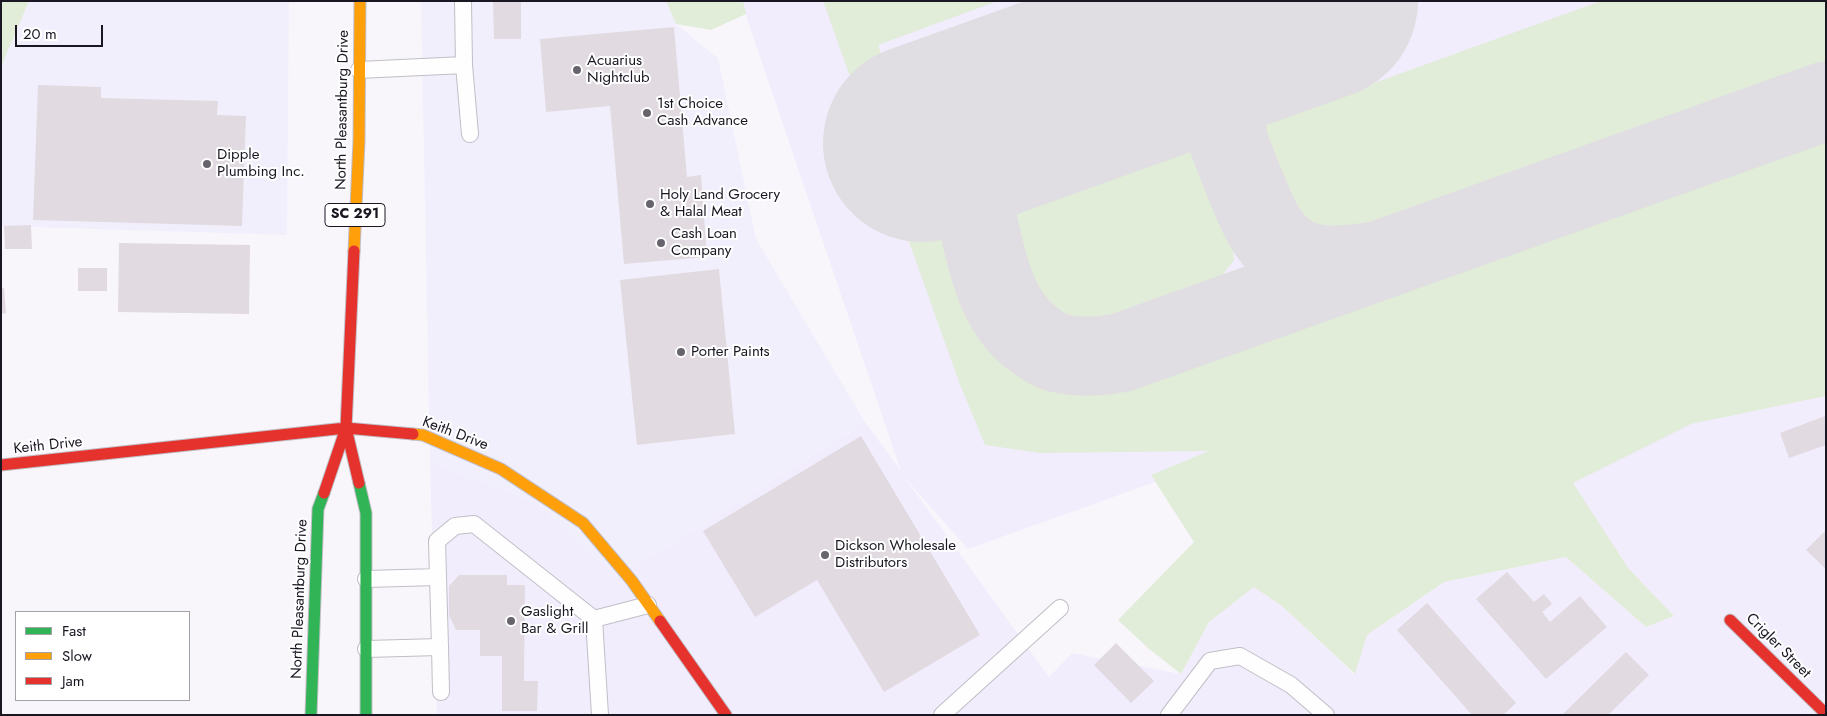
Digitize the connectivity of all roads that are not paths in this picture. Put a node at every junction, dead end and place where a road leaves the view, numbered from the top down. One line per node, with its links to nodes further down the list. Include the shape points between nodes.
1 (360, 1): 4 (main road, North Pleasantburg Drive / SC 291)
2 (463, 1): 3 (lane)
3 (464, 65): 4 (lane); 5 (lane)
4 (359, 70): 6 (main road, North Pleasantburg Drive / SC 291, via 359,141)
5 (470, 134)
6 (346, 428): 7 (main road, Keith Drive); 9 (main road, North Pleasantburg Drive / SC 291, via 366,513); 10 (main road, Keith Drive, via 424,435 501,469 583,523); 19 (main road, North Pleasantburg Drive / SC 291, via 318,509)
7 (1, 465)
8 (438, 577): 9 (lane); 12 (lane, via 437,541 455,526 474,524); 14 (lane)
9 (366, 579): 15 (main road, North Pleasantburg Drive / SC 291)
10 (648, 605): 12 (lane); 17 (main road, Keith Drive)
11 (1060, 608): 22 (lane)
12 (594, 619): 21 (lane)
13 (1730, 620): 18 (main road, Crigler Street)
14 (440, 647): 15 (lane); 16 (lane)
15 (366, 649): 20 (main road, North Pleasantburg Drive / SC 291)
16 (441, 692)
17 (725, 714)
18 (1826, 714)
19 (311, 715)
20 (366, 715)
21 (600, 715)
22 (942, 715)
23 (1169, 715): 24 (lane, via 1210,661 1240,656 1291,685)
24 (1326, 715)

